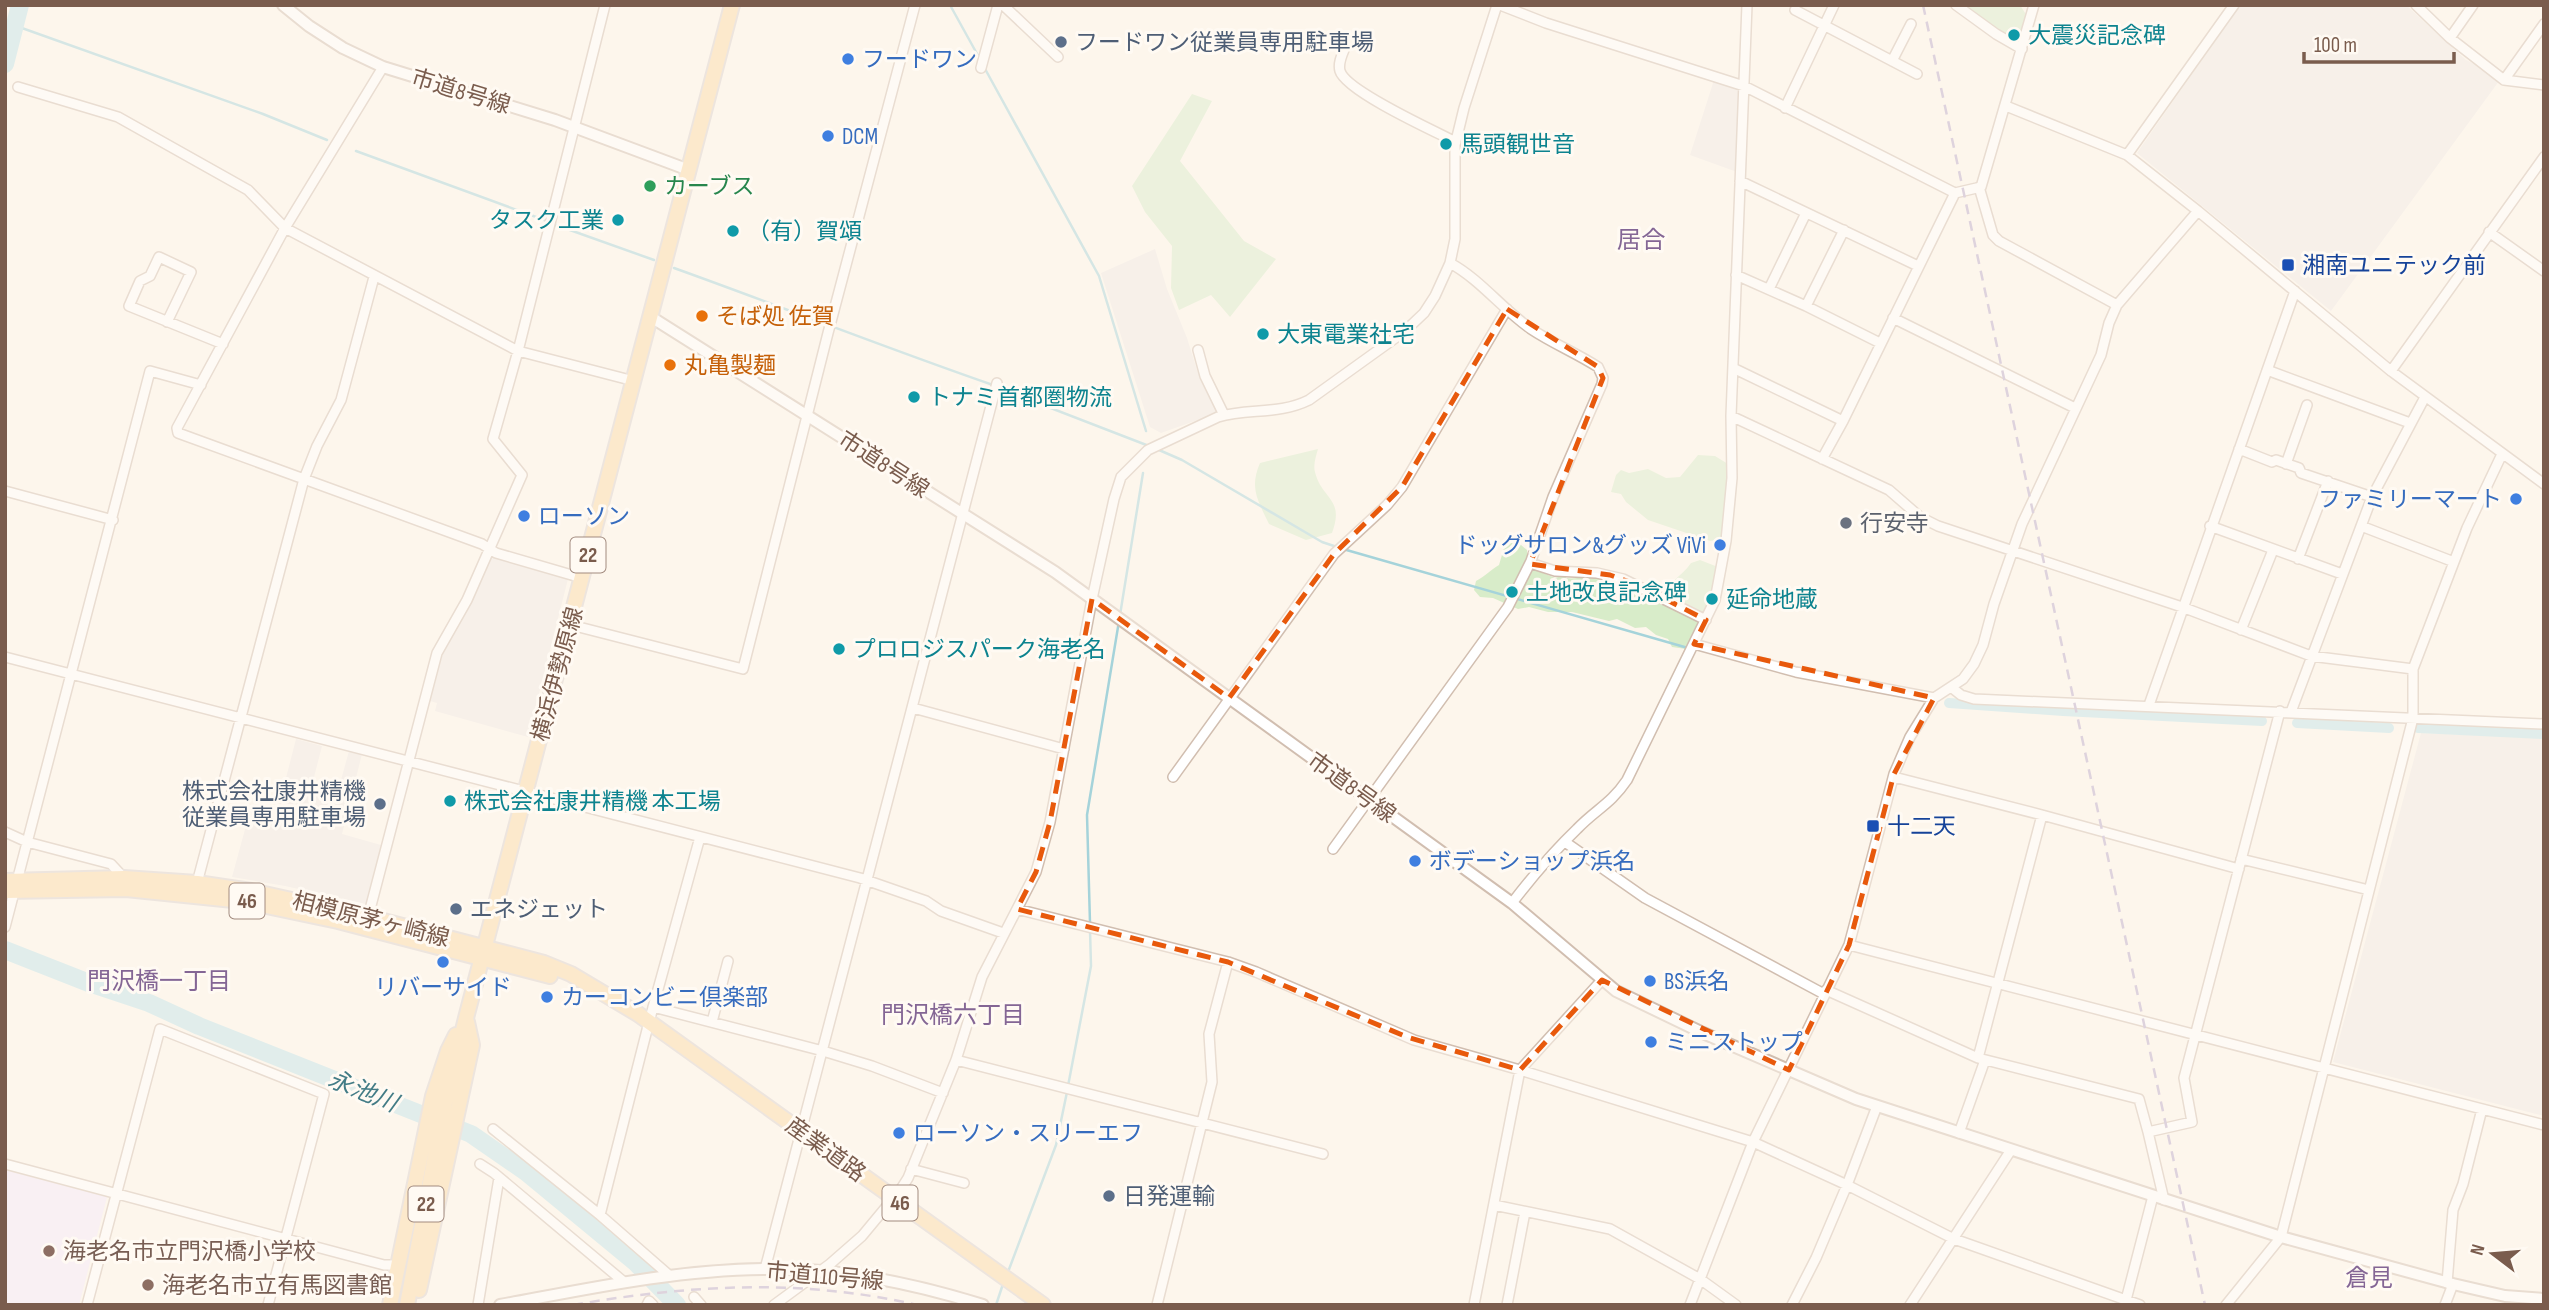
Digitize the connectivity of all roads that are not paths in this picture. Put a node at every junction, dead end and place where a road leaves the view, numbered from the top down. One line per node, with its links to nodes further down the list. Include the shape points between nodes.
1 (283, 5): 24 (street, 市道8号線, via 343,48)
2 (605, 5): 33 (street)
3 (732, 5): 37 (main road, 横浜伊勢原線 / 22)
4 (915, 5): 72 (street)
5 (998, 5): 25 (street)
6 (1003, 5): 22 (street)
7 (1498, 5): 29 (street); 34 (street)
8 (1747, 5): 29 (street)
9 (1834, 5): 18 (street)
10 (1956, 5): 20 (street)
11 (2035, 5): 20 (street)
12 (2234, 5): 35 (street)
13 (2416, 5): 19 (street)
14 (2473, 5): 19 (street)
15 (1795, 10): 18 (street)
16 (1911, 24): 23 (street)
17 (2544, 24): 27 (street)
18 (1824, 25): 23 (street); 32 (street)
19 (2450, 38): 27 (street)
20 (2022, 49): 31 (street)
21 (1344, 50): 34 (street, via 1339,64 1342,75 1375,100)
22 (1058, 57)
23 (1892, 61): 26 (street)
24 (383, 67): 33 (street, 市道8号線); 43 (street)
25 (981, 68)
26 (1917, 74)
27 (2504, 80): 28 (street)
28 (2544, 85)
29 (1744, 86): 32 (street); 38 (street)
30 (18, 87): 43 (street, via 118,117 248,190)
31 (2006, 106): 35 (street); 39 (street)
32 (1785, 108): 40 (street)
33 (573, 127): 37 (street, 市道8号線); 62 (street)
34 (1456, 142): 46 (street, via 1456,220)
35 (2127, 155): 41 (street)
36 (2544, 157): 45 (street)
37 (689, 170): 56 (main road, 横浜伊勢原線 / 22)
38 (1740, 181): 42 (street); 49 (street)
39 (1979, 187): 40 (street); 53 (street, via 1993,235 1999,241)
40 (1955, 193): 47 (street)
41 (2198, 211): 52 (street); 53 (street)
42 (1806, 213): 44 (street); 51 (street)
43 (285, 228): 50 (street); 60 (street)
44 (1844, 230): 47 (street); 54 (street)
45 (2488, 232): 48 (street); 65 (street)
46 (1450, 263): 55 (street); 73 (street, via 1424,313 1374,355 1294,407)
47 (1917, 266): 57 (street)
48 (2544, 271)
49 (1736, 275): 51 (street); 63 (street)
50 (374, 277): 62 (street); 81 (street, via 341,400)
51 (1769, 289): 54 (street)
52 (2295, 291): 64 (street); 65 (street)
53 (2117, 305): 71 (street, via 2101,355)
54 (1805, 306): 59 (street)
55 (1507, 309): 95 (street, via 1530,328 1598,367 1603,378); 109 (street, via 1402,487 1340,548)
56 (651, 317): 66 (main road, 横浜伊勢原線 / 22); 72 (street, 市道8号線)
57 (1892, 318): 59 (street); 71 (street)
58 (167, 322): 58 (street, via 129,306 140,281 150,276 159,257 191,272); 60 (street)
59 (1880, 343): 75 (street)
60 (223, 344): 67 (street)
61 (1198, 350): 73 (street)
62 (518, 351): 66 (street); 90 (street, via 493,439 522,475)
63 (1733, 368): 74 (street); 75 (street)
64 (2267, 370): 76 (street); 77 (street)
65 (2391, 371): 69 (street)
66 (634, 381): 97 (main road, 横浜伊勢原線 / 22)
67 (201, 385): 81 (street, via 178,433); 87 (street, via 150,371)
68 (996, 386): 86 (street)
69 (2425, 397): 76 (street); 78 (street)
70 (2307, 405): 80 (street)
71 (2075, 408): 92 (street)
72 (807, 414): 86 (street, 市道8号線); 101 (street, via 743,669)
73 (1221, 416): 98 (street, via 1158,444 1127,469 1116,489)
74 (1731, 416): 79 (street); 100 (street, via 1732,478 1720,579)
75 (1843, 421): 79 (street)
76 (2410, 423): 85 (street)
77 (2239, 449): 80 (street); 88 (street)
78 (2502, 454): 83 (street); 94 (street)
79 (1822, 459): 92 (street, via 1889,490 1929,522)
80 (2286, 464): 82 (street)
81 (304, 479): 90 (street); 115 (street)
82 (2328, 481): 85 (street); 93 (street)
83 (2543, 481)
84 (5, 491): 87 (street)
85 (2372, 497): 89 (street)
86 (963, 515): 98 (street, 市道8号線); 112 (street)
87 (113, 520): 107 (street)
88 (2210, 526): 91 (street); 99 (street)
89 (2361, 526): 94 (street); 96 (street)
90 (490, 549): 97 (street); 119 (street, via 437,653)
91 (2273, 550): 93 (street); 102 (street)
92 (2013, 552): 99 (street); 108 (street, via 1983,645 1963,679)
93 (2298, 559): 96 (street)
94 (2454, 562): 106 (street)
95 (1530, 563): 100 (street, via 1555,571 1623,579); 123 (street, via 1512,598 1439,705)
96 (2342, 574): 104 (street)
97 (582, 578): 101 (main road, 横浜伊勢原線 / 22)
98 (1092, 599): 109 (street, 市道8号線); 118 (street)
99 (2182, 607): 102 (street); 111 (street)
100 (1706, 620): 103 (street)
101 (570, 625): 122 (main road, 横浜伊勢原線 / 22)
102 (2241, 630): 104 (street)
103 (1694, 644): 110 (street, via 1797,672); 128 (street, via 1617,794)
104 (2311, 656): 106 (street); 114 (street)
105 (5, 657): 107 (street)
106 (2413, 668): 116 (street)
107 (71, 674): 115 (street); 127 (street)
108 (1951, 687): 110 (street); 111 (street, via 1974,699)
109 (1229, 698): 120 (street); 123 (street, 市道8号線)
110 (1934, 698): 121 (street, via 1910,737)
111 (2149, 705): 113 (street)
112 (913, 708): 118 (street); 133 (street)
113 (2280, 711): 114 (street); 130 (street)
114 (2291, 712): 116 (street)
115 (240, 718): 119 (street); 134 (street)
116 (2413, 718): 117 (street); 136 (street)
117 (2544, 724)
118 (1064, 749): 138 (street, via 1036,872)
119 (409, 763): 122 (street); 139 (street)
120 (1173, 777)
121 (1894, 777): 124 (street); 142 (street)
122 (527, 793): 126 (street); 143 (main road, 横浜伊勢原線 / 22)
123 (1368, 798): 129 (street); 137 (street, 市道8号線)
124 (2042, 815): 131 (street); 147 (street)
125 (5, 832): 127 (street)
126 (700, 837): 133 (street); 149 (street)
127 (27, 842): 132 (street, via 111,864); 135 (street)
128 (1565, 842): 137 (street); 148 (street, via 1645,898)
129 (1333, 849)
130 (2241, 859): 131 (street); 136 (street)
131 (2239, 869): 152 (street)
132 (124, 878): 134 (main road, 相模原茅ヶ崎線 / 46); 135 (main road, 相模原茅ヶ崎線 / 46)
133 (869, 880): 141 (street); 153 (street)
134 (197, 883): 139 (main road, 相模原茅ヶ崎線 / 46)
135 (11, 886): 140 (street); 143 (main road, 相模原茅ヶ崎線 / 46, via 126,889 243,901)
136 (2369, 890): 156 (street)
137 (1511, 903): 146 (street, 市道8号線)
138 (1017, 909): 141 (street); 145 (street)
139 (368, 917): 143 (main road, 相模原茅ヶ崎線 / 46)
140 (5, 927)
141 (1003, 933): 155 (street, via 982,977)
142 (1849, 944): 147 (street); 148 (street)
143 (483, 953): 150 (main road, 産業道路 / 46, via 608,996); 160 (main road, 横浜伊勢原線 / 22)
144 (728, 961): 151 (street)
145 (1228, 962): 157 (street, via 1405,1037); 163 (street, via 1209,1034 1212,1082)
146 (1602, 980): 157 (street); 158 (street, 市道8号線, via 1616,991)
147 (1996, 984): 152 (street); 154 (street)
148 (1825, 992): 154 (street); 158 (street)
149 (653, 1007): 150 (street); 151 (street)
150 (649, 1022): 166 (main road, 産業道路 / 46); 183 (street)
151 (712, 1022): 153 (street)
152 (2196, 1035): 156 (street); 167 (street, via 2184,1078 2192,1122)
153 (823, 1051): 159 (street); 166 (street)
154 (1982, 1058): 167 (street, via 2139,1099); 168 (street)
155 (956, 1060): 159 (street); 163 (street)
156 (2323, 1069): 162 (street); 185 (street)
157 (1520, 1070): 169 (street); 181 (street)
158 (1789, 1070): 161 (street, 市道8号線); 169 (street)
159 (943, 1093): 174 (street)
160 (446, 1102): 187 (main road, via 425,1137); 201 (main road, 横浜伊勢原線 / 22); 202 (main road, via 450,1146)
161 (1877, 1107): 168 (street, 市道8号線); 177 (street)
162 (2482, 1110): 164 (street); 193 (street, via 2453,1210)
163 (1202, 1122): 171 (street); 207 (street)
164 (2544, 1125)
165 (493, 1129): 183 (street)
166 (802, 1131): 180 (main road, 産業道路 / 46); 188 (street)
167 (2148, 1132): 179 (street)
168 (1959, 1133): 170 (street, 市道8号線)
169 (1753, 1142): 177 (street); 191 (street)
170 (2011, 1150): 179 (street, 市道8号線); 186 (street)
171 (1323, 1154)
172 (5, 1164): 178 (street)
173 (480, 1164): 175 (street)
174 (911, 1169): 176 (street); 180 (street)
175 (499, 1178): 192 (street); 203 (street)
176 (964, 1183)
177 (1847, 1185): 186 (street); 212 (street)
178 (116, 1193): 184 (street); 184 (street, via 160,1029 324,1094); 198 (street)
179 (2158, 1198): 185 (street, 市道8号線); 194 (street)
180 (894, 1199): 189 (street, via 871,1228); 197 (main road, 産業道路 / 46)
181 (1494, 1205): 182 (street); 208 (street)
182 (1525, 1212): 191 (street, via 1610,1229); 209 (street)
183 (600, 1215): 190 (street)
184 (286, 1237): 187 (street, via 384,1265); 199 (street)
185 (2281, 1237): 193 (street, 市道8号線); 215 (street)
186 (1954, 1239): 194 (street); 213 (street)
187 (399, 1265): 200 (main road)
188 (765, 1269): 189 (street, 市道110号線); 190 (street, 市道110号線)
189 (821, 1272): 205 (street); 206 (street, 市道110号線, via 937,1291)
190 (667, 1276): 192 (street, 市道110号線)
191 (1700, 1279): 210 (street); 211 (street)
192 (627, 1281): 204 (street)
193 (2450, 1284): 195 (street, 市道8号線); 216 (street)
194 (2126, 1300): 214 (street)
195 (2504, 1300): 196 (street, 市道8号線)
196 (2542, 1300)
197 (1039, 1304)
198 (87, 1305)
199 (268, 1305)
200 (390, 1305)
201 (407, 1305)
202 (416, 1305)
203 (478, 1305)
204 (500, 1305)
205 (774, 1305)
206 (983, 1305)
207 (1157, 1305)
208 (1474, 1305)
209 (1507, 1305)
210 (1690, 1305)
211 (1736, 1305)
212 (1792, 1305)
213 (1910, 1305)
214 (2140, 1305)
215 (2226, 1305)
216 (2445, 1305)

